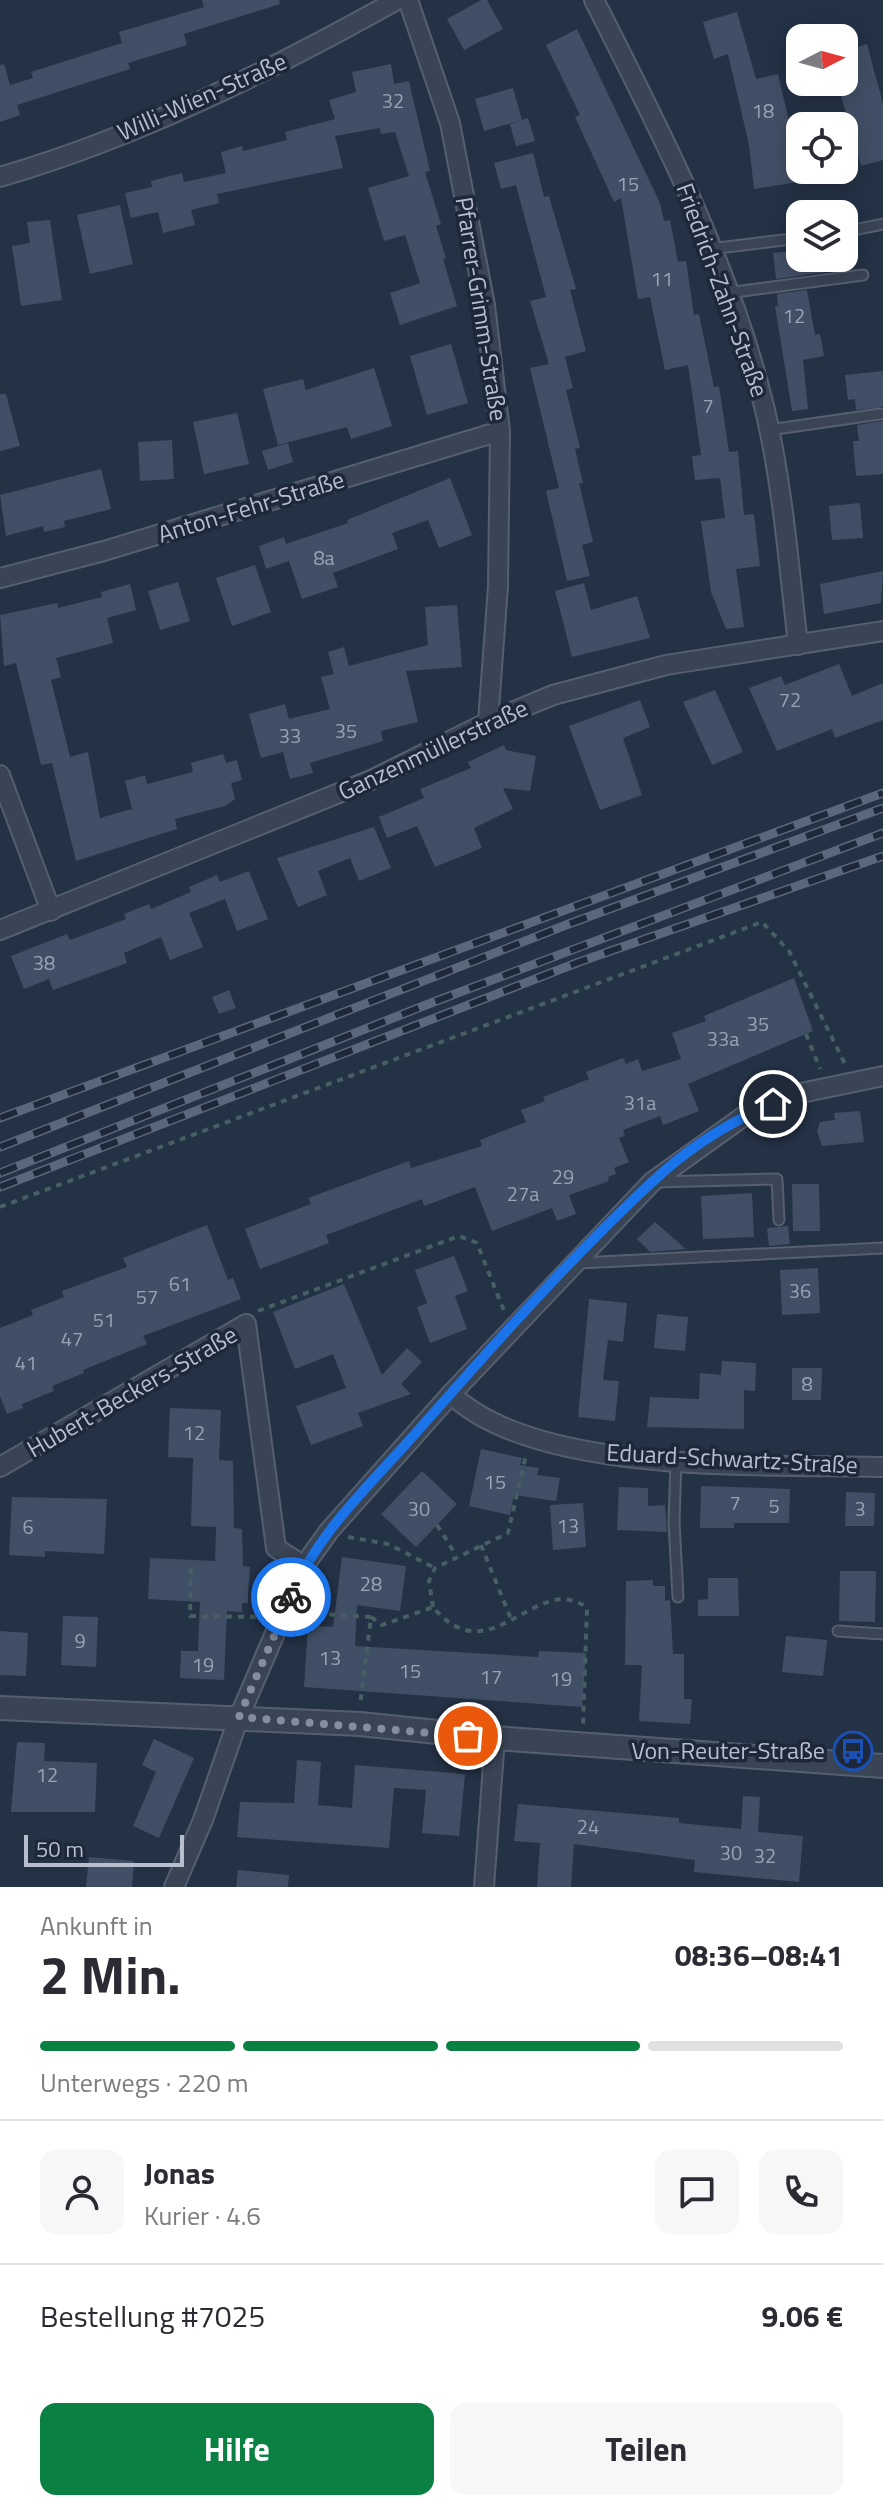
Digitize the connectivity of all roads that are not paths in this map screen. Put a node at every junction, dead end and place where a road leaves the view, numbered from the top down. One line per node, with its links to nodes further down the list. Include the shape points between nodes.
1 (397, 0): 4 (street, Willi-Wien-Straße, via 169,118)
2 (408, 0): 13 (street, Pfarrer-Grimm-Straße, via 450,123 485,305)
3 (594, 0): 8 (street, Friedrich-Zahn-Straße, via 668,145)
4 (0, 177)
5 (883, 224): 6 (lane)
6 (858, 229)
7 (786, 240): 8 (lane)
8 (710, 249): 10 (street, Friedrich-Zahn-Straße)
9 (863, 275): 10 (lane)
10 (727, 293): 12 (street, Friedrich-Zahn-Straße)
11 (880, 414): 12 (lane)
12 (769, 430): 16 (street, Friedrich-Zahn-Straße)
13 (500, 431): 14 (street, Anton-Fehr-Straße); 17 (street, Pfarrer-Grimm-Straße, via 498,586)
14 (0, 578)
15 (883, 631): 16 (street, Ganzenmüllerstraße)
16 (798, 645): 17 (street, Ganzenmüllerstraße, via 613,677)
17 (488, 722): 19 (street, Ganzenmüllerstraße, via 371,780)
18 (0, 775): 19 (street)
19 (51, 911): 20 (street, Ganzenmüllerstraße)
20 (0, 930)
21 (883, 1076): 22 (street, via 801,1093 744,1116)
22 (652, 1182): 23 (lane, via 777,1179); 25 (street)
23 (779, 1220)
24 (883, 1248): 25 (lane)
25 (574, 1263): 26 (street)
26 (451, 1394): 27 (street, Eduard-Schwartz-Straße, via 471,1413 562,1446); 30 (street)
27 (676, 1461): 29 (street, Eduard-Schwartz-Straße); 31 (lane)
28 (0, 1467): 30 (street, Hubert-Beckers-Straße, via 246,1324 276,1548)
29 (883, 1467)
30 (304, 1566): 35 (street)
31 (678, 1597)
32 (838, 1631): 33 (lane)
33 (883, 1634)
34 (0, 1708): 35 (street)
35 (239, 1717): 36 (street); 38 (street)
36 (495, 1738): 37 (street); 39 (street)
37 (883, 1766)
38 (174, 1887)
39 (484, 1887)

